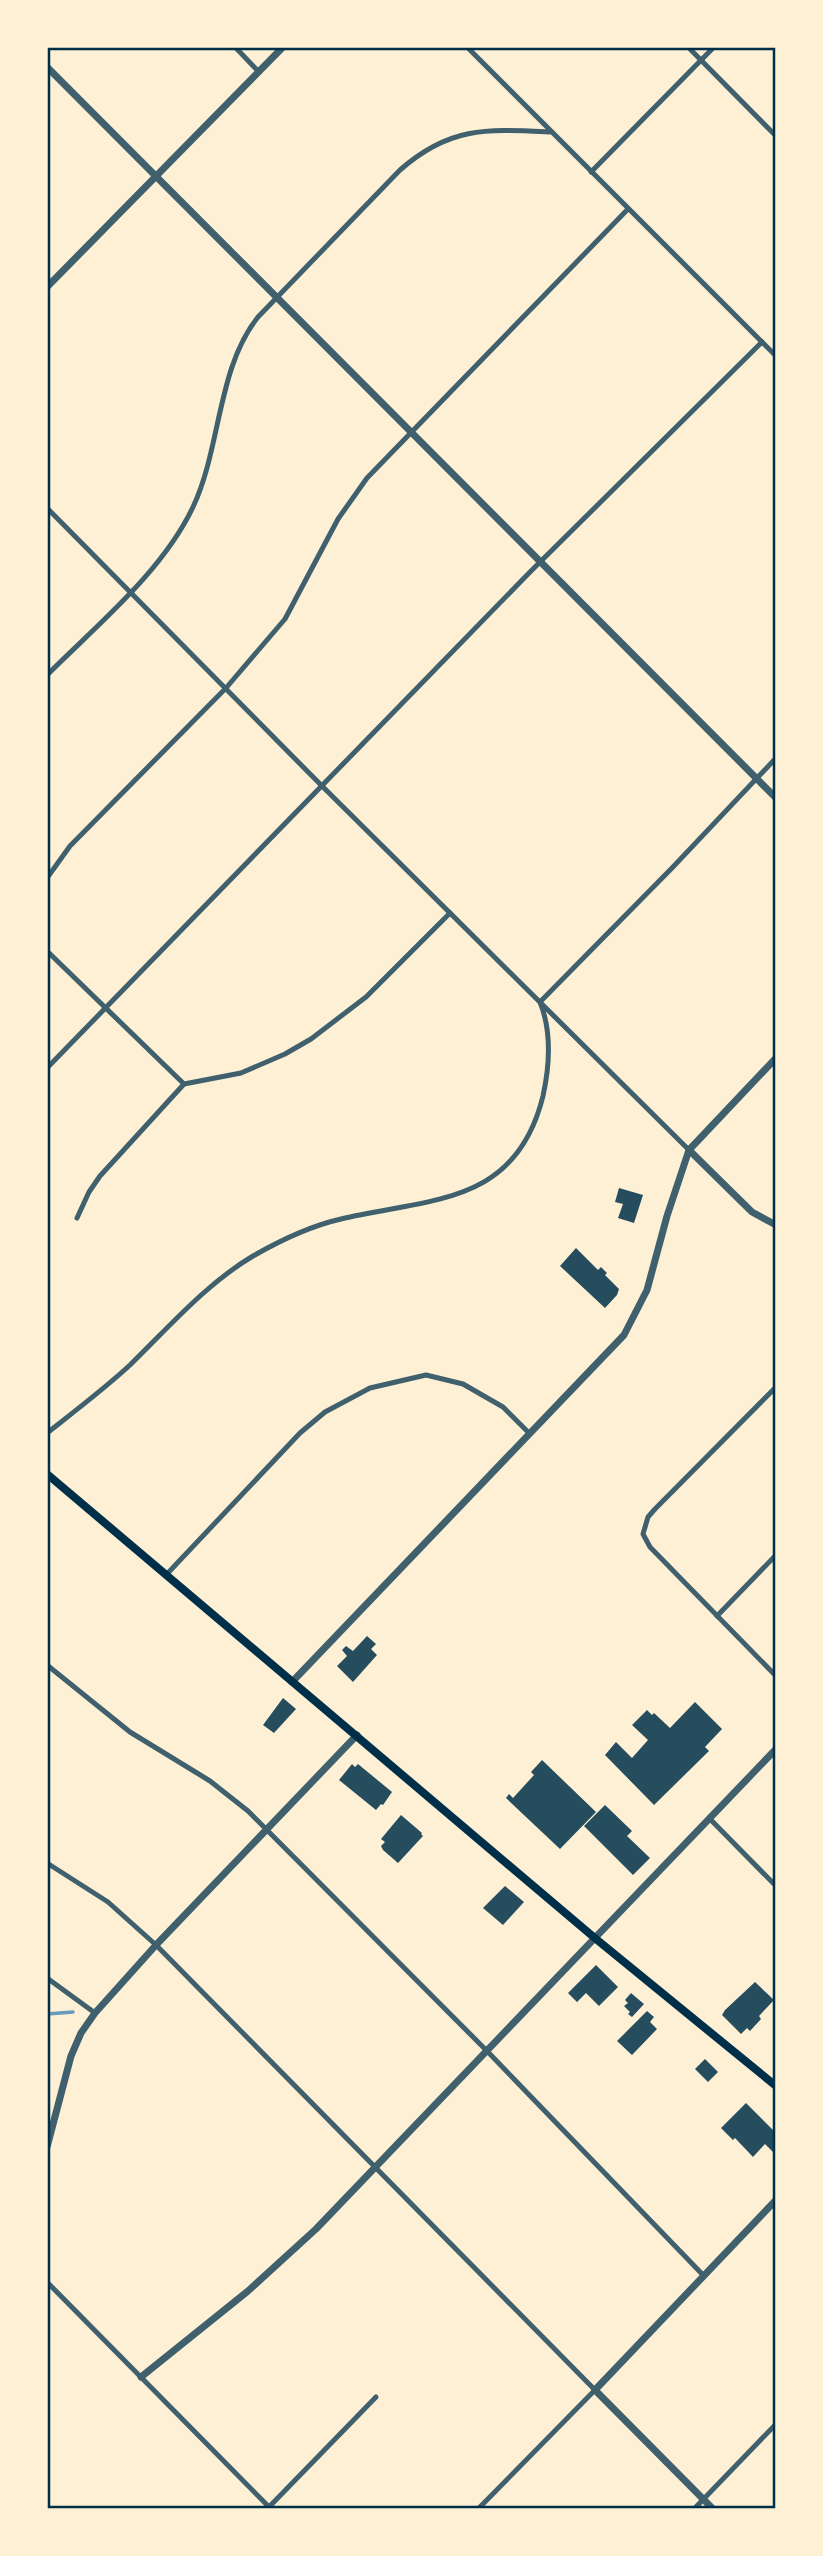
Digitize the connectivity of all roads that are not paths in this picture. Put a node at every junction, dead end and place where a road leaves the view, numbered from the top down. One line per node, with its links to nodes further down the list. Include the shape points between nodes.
1 (235, 47): 8 (street)
2 (283, 47): 8 (street)
3 (467, 47): 9 (street)
4 (688, 47): 6 (street)
5 (714, 47): 6 (street)
6 (701, 61): 10 (street); 11 (street)
7 (47, 67): 12 (street)
8 (258, 72): 12 (street)
9 (550, 132): 11 (street); 15 (street, via 476,131 420,152)
10 (776, 136)
11 (591, 172): 13 (street)
12 (157, 176): 14 (street); 15 (street)
13 (628, 209): 16 (street); 18 (street)
14 (48, 286)
15 (278, 296): 18 (street); 21 (street, via 243,340 194,506 167,549)
16 (762, 342): 17 (street); 20 (street)
17 (776, 356)
18 (411, 433): 20 (street); 23 (street, via 354,495 285,620)
19 (47, 508): 21 (street)
20 (540, 562): 25 (street); 26 (street)
21 (131, 590): 22 (street); 23 (street)
22 (47, 675)
23 (226, 688): 26 (street); 28 (street, via 99,815)
24 (776, 758): 25 (street)
25 (756, 778): 27 (street); 31 (street)
26 (321, 785): 29 (street); 32 (street)
27 (776, 798)
28 (47, 878)
29 (450, 913): 31 (street); 35 (street, via 366,997 311,1039 241,1073)
30 (47, 951): 32 (street)
31 (541, 1002): 36 (street); 40 (street, via 549,1028 549,1057 539,1111 521,1147 494,1175 449,1198 321,1225 251,1257 220,1278 128,1367)
32 (107, 1008): 34 (street); 35 (street)
33 (776, 1058): 36 (street)
34 (47, 1068)
35 (184, 1084): 37 (street, via 100,1176)
36 (689, 1150): 38 (street, via 742,1203); 41 (street, via 637,1313 624,1335)
37 (77, 1217)
38 (776, 1225)
39 (776, 1387): 45 (street, via 655,1509 645,1525 645,1542)
40 (47, 1433)
41 (530, 1434): 44 (street, via 503,1407 463,1384 426,1375 370,1388 325,1412 300,1433); 48 (street)
42 (47, 1474): 44 (main road)
43 (776, 1555): 45 (street)
44 (166, 1575): 48 (main road)
45 (717, 1616): 47 (street)
46 (47, 1665): 52 (street, via 130,1732 231,1797)
47 (776, 1676)
48 (292, 1682): 49 (main road)
49 (357, 1735): 52 (street); 55 (main road)
50 (776, 1749): 51 (street)
51 (709, 1818): 54 (street); 55 (street)
52 (266, 1829): 56 (street); 59 (street)
53 (47, 1863): 56 (street, via 108,1902)
54 (776, 1886)
55 (596, 1939): 59 (street); 60 (main road)
56 (156, 1945): 58 (street); 62 (street)
57 (47, 1978): 58 (street)
58 (95, 2013): 61 (street, via 71,2056)
59 (487, 2051): 62 (street); 64 (street)
60 (776, 2086)
61 (47, 2147)
62 (373, 2166): 66 (street, via 282,2262); 67 (street)
63 (776, 2200): 64 (street)
64 (704, 2276): 67 (street)
65 (47, 2282): 66 (street)
66 (141, 2377): 71 (street)
67 (595, 2390): 70 (street); 72 (street)
68 (376, 2397): 71 (street)
69 (776, 2424): 70 (street)
70 (703, 2499): 73 (street); 74 (street)
71 (270, 2508)
72 (478, 2509)
73 (694, 2509)
74 (713, 2509)

